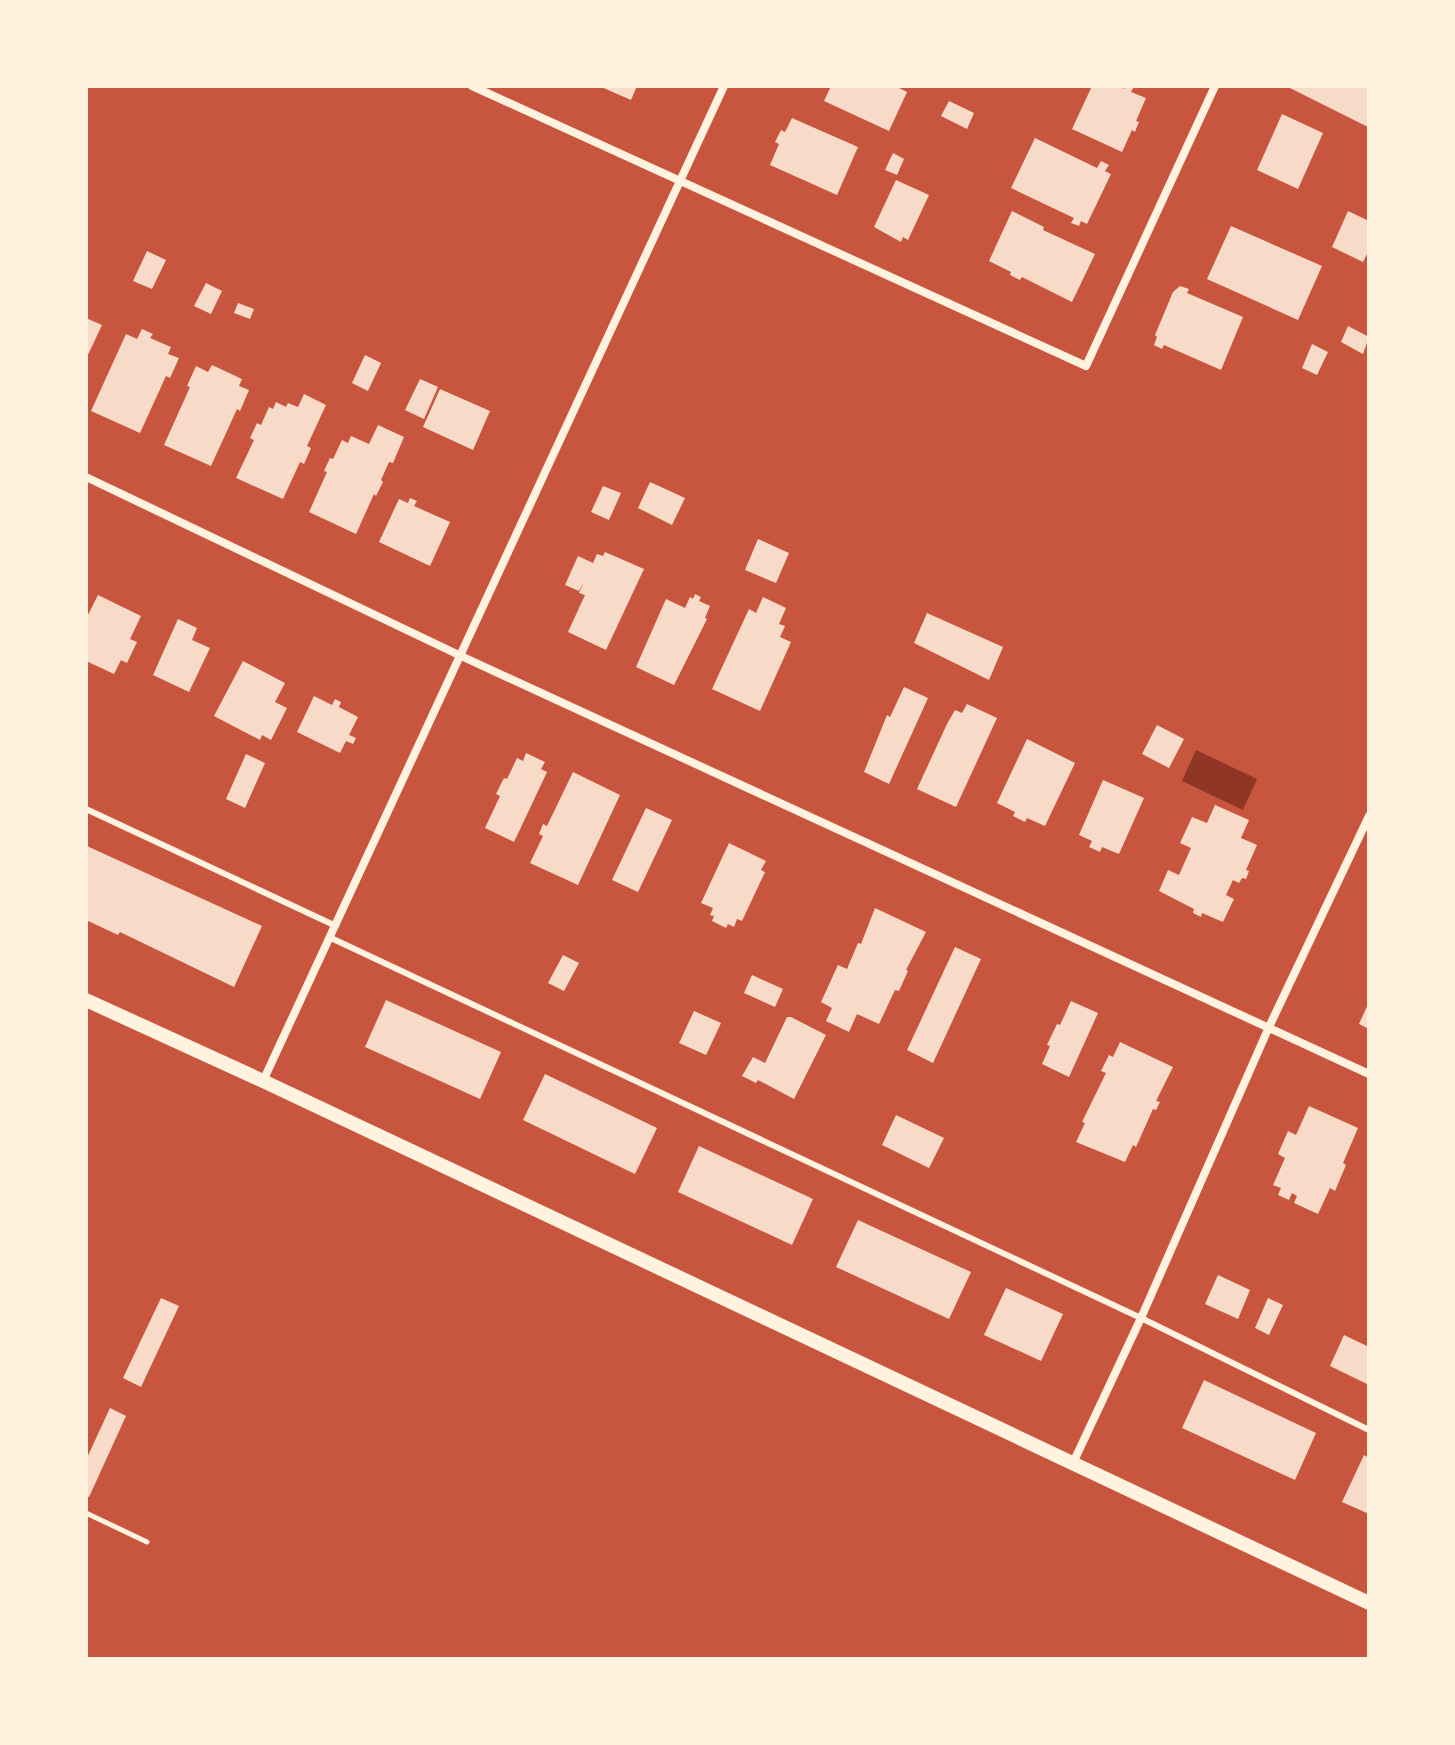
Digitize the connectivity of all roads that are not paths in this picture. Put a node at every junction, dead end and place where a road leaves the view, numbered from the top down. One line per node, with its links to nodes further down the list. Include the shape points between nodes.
1 (472, 86): 4 (street)
2 (724, 86): 4 (street)
3 (1215, 86): 4 (street, via 1086,366)
4 (681, 180): 6 (street)
5 (86, 477): 6 (street)
6 (461, 656): 9 (street); 12 (street)
7 (86, 809): 9 (lane)
8 (1369, 816): 12 (street)
9 (337, 926): 10 (street)
10 (331, 938): 14 (street); 15 (lane)
11 (86, 1000): 14 (street)
12 (1269, 1027): 13 (street); 15 (street)
13 (1369, 1074)
14 (263, 1081): 17 (street)
15 (1141, 1318): 16 (lane); 17 (street)
16 (1369, 1430)
17 (1073, 1463): 18 (street)
18 (1369, 1603)

